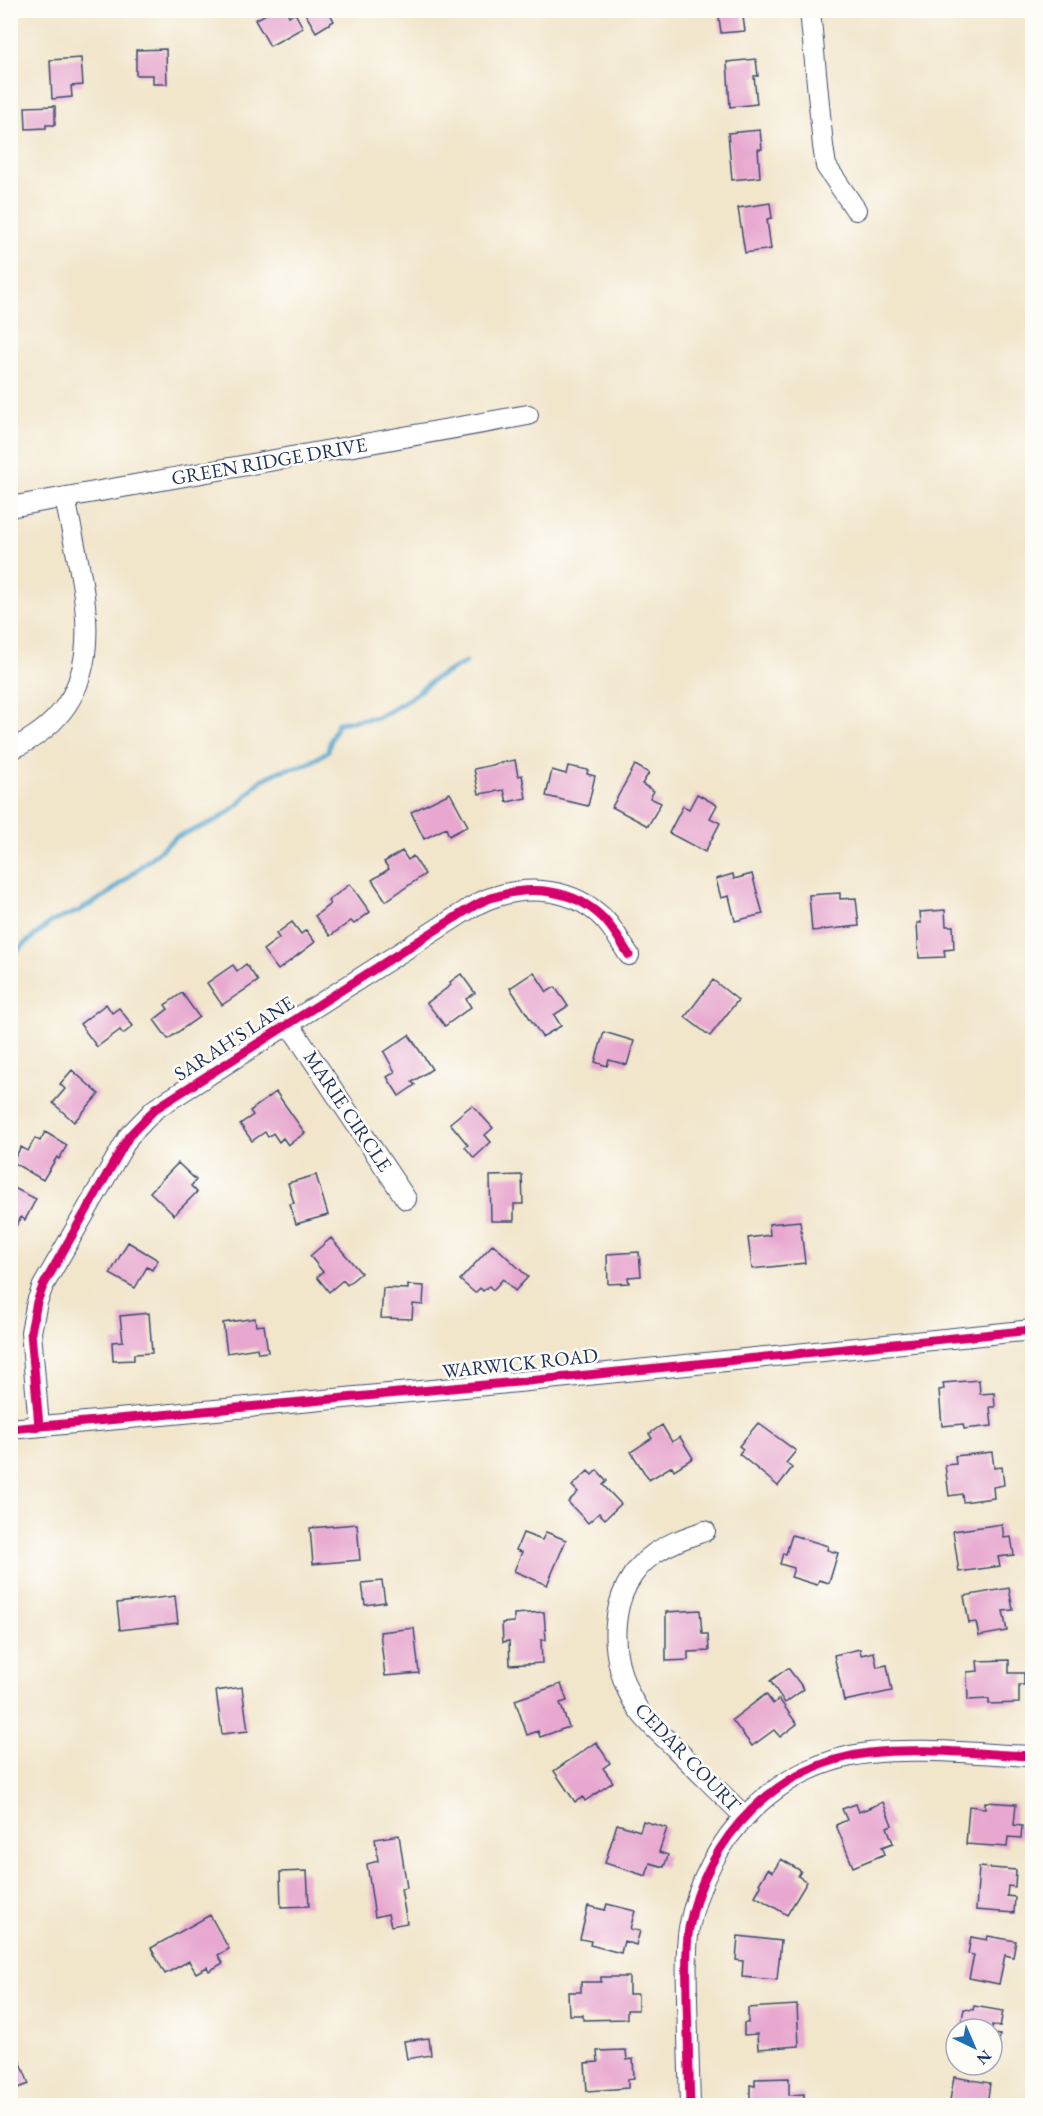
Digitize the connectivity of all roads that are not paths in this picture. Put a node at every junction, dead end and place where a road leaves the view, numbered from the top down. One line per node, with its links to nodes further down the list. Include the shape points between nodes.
1 (810, 10): 2 (street, via 826,166)
2 (856, 210)
3 (528, 415): 4 (street, GREEN RIDGE DRIVE)
4 (65, 498): 5 (street, GREEN RIDGE DRIVE); 6 (street, via 88,629 86,653 69,702 35,736)
5 (10, 507)
6 (10, 750)
7 (629, 955): 8 (street, SARAH'S LANE, via 603,918 590,908 558,893 516,891 481,902)
8 (290, 1024): 9 (street, MARIE CIRCLE); 11 (street, SARAH'S LANE, via 155,1109 129,1136 37,1302 31,1332)
9 (406, 1199)
10 (1032, 1330): 11 (street, WARWICK ROAD)
11 (39, 1426): 12 (street, WARWICK ROAD)
12 (10, 1429)
13 (705, 1531): 15 (street, CEDAR COURT, via 654,1554 628,1582 615,1622 617,1656 626,1688 638,1710)
14 (1032, 1756): 15 (street, via 867,1753 811,1770 781,1786)
15 (744, 1816): 16 (street, via 728,1834 709,1868 689,1928)
16 (690, 2106)

